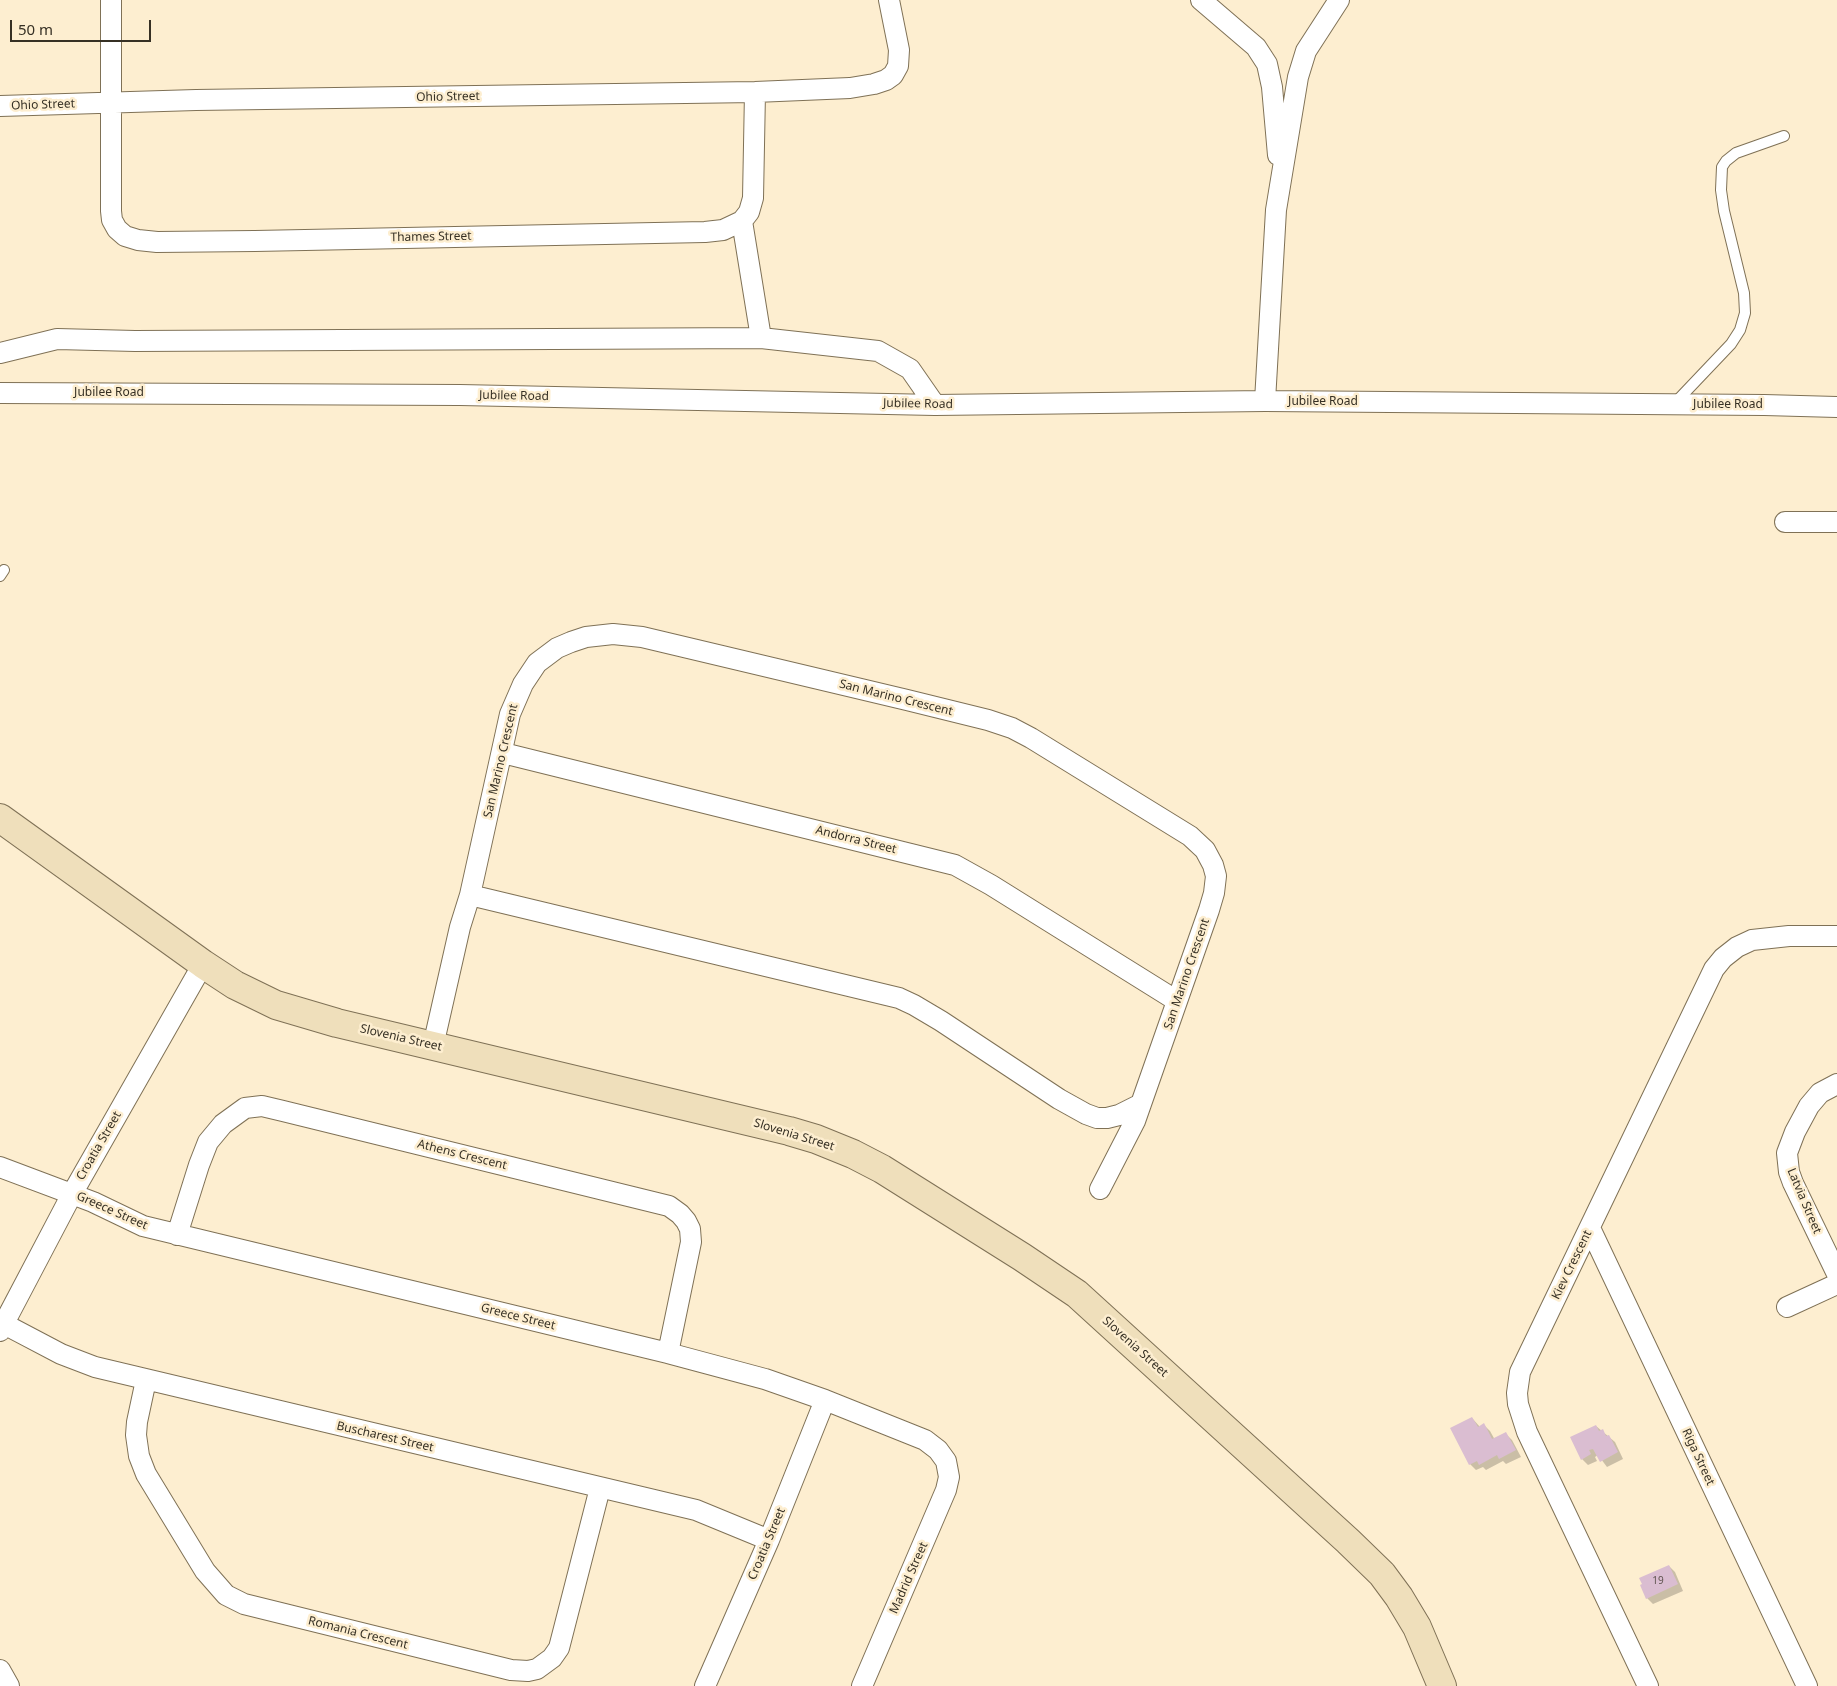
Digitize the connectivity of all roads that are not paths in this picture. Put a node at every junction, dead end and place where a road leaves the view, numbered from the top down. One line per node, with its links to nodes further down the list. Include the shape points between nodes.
1 (111, 0): 6 (street, Thames Street)
2 (889, 0): 5 (street, Ohio Street, via 899,50 898,66 886,80 850,88)
3 (1200, 0): 9 (street, via 1256,47 1268,64)
4 (1339, 0): 9 (street, via 1302,61)
5 (755, 92): 6 (street, Ohio Street); 10 (street, via 753,198)
6 (111, 103): 7 (street, Ohio Street); 10 (street, Thames Street, via 112,220 125,236 138,240 255,241 705,232 723,230)
7 (0, 106)
8 (1784, 136): 15 (lane, via 1736,153 1722,168 1724,210 1744,293 1744,313 1740,330 1731,344)
9 (1282, 176): 14 (street, via 1275,225)
10 (742, 221): 11 (street)
11 (761, 338): 12 (street, via 155,341 57,338); 16 (street, via 878,351 910,369)
12 (0, 353)
13 (0, 393): 16 (street, Jubilee Road, via 460,395)
14 (1265, 402): 15 (street, Jubilee Road); 16 (street, Jubilee Road)
15 (1673, 404): 17 (street, Jubilee Road)
16 (935, 405)
17 (1837, 407)
18 (1786, 522): 19 (street)
19 (1837, 522)
20 (503, 753): 22 (street, San Marino Crescent); 25 (street, Andorra Street, via 955,865); 25 (street, San Marino Crescent, via 510,714 537,663 570,642 613,634 642,637 1012,728 1190,836 1205,850 1215,870 1214,893)
21 (0, 818): 24 (street, Slovenia Street)
22 (470, 895): 26 (street, San Marino Crescent); 28 (street, via 899,998 942,1021 1086,1114 1107,1118)
23 (1837, 936): 32 (street, Kiev Crescent, via 1752,940 1723,958 1714,969)
24 (202, 964): 26 (street, Slovenia Street, via 276,1005); 31 (street, Croatia Street)
25 (1178, 1001): 28 (street, San Marino Crescent)
26 (433, 1046): 48 (street, Slovenia Street, via 816,1139 882,1169 1022,1256 1077,1294 1369,1561 1390,1584 1410,1616)
27 (1837, 1084): 34 (street, Latvia Street, via 1820,1093 1808,1106 1787,1152 1793,1183)
28 (1141, 1104): 30 (street, San Marino Crescent)
29 (0, 1167): 31 (street, Greece Street)
30 (1100, 1189)
31 (72, 1194): 33 (street, Greece Street, via 143,1226); 37 (street, Croatia Street)
32 (1590, 1228): 49 (street, Kiev Crescent, via 1524,1361 1518,1382 1518,1404 1527,1432); 50 (street, Riga Street)
33 (177, 1235): 38 (street, Greece Street); 38 (street, Athens Crescent, via 208,1142 223,1124 245,1108 262,1106 284,1111 669,1206 686,1220 691,1242)
34 (1837, 1274)
35 (1837, 1284): 36 (street)
36 (1787, 1307)
37 (2, 1327): 39 (street, Buscharest Street, via 95,1367)
38 (668, 1353): 40 (street, Greece Street, via 766,1379)
39 (146, 1380): 42 (street, Buscharest Street); 42 (street, Romania Crescent, via 136,1435 142,1466 205,1571 226,1595 244,1604 511,1670 537,1669 559,1648)
40 (825, 1400): 41 (street, Greece Street, via 925,1440 942,1454); 43 (street, Croatia Street)
41 (948, 1468): 47 (street, Madrid Street, via 948,1484 942,1504)
42 (600, 1488): 43 (street, Buscharest Street, via 696,1510)
43 (769, 1540): 46 (street, Croatia Street)
44 (0, 1670): 45 (street)
45 (10, 1686)
46 (705, 1686)
47 (862, 1686)
48 (1442, 1686)
49 (1648, 1686)
50 (1807, 1686)

